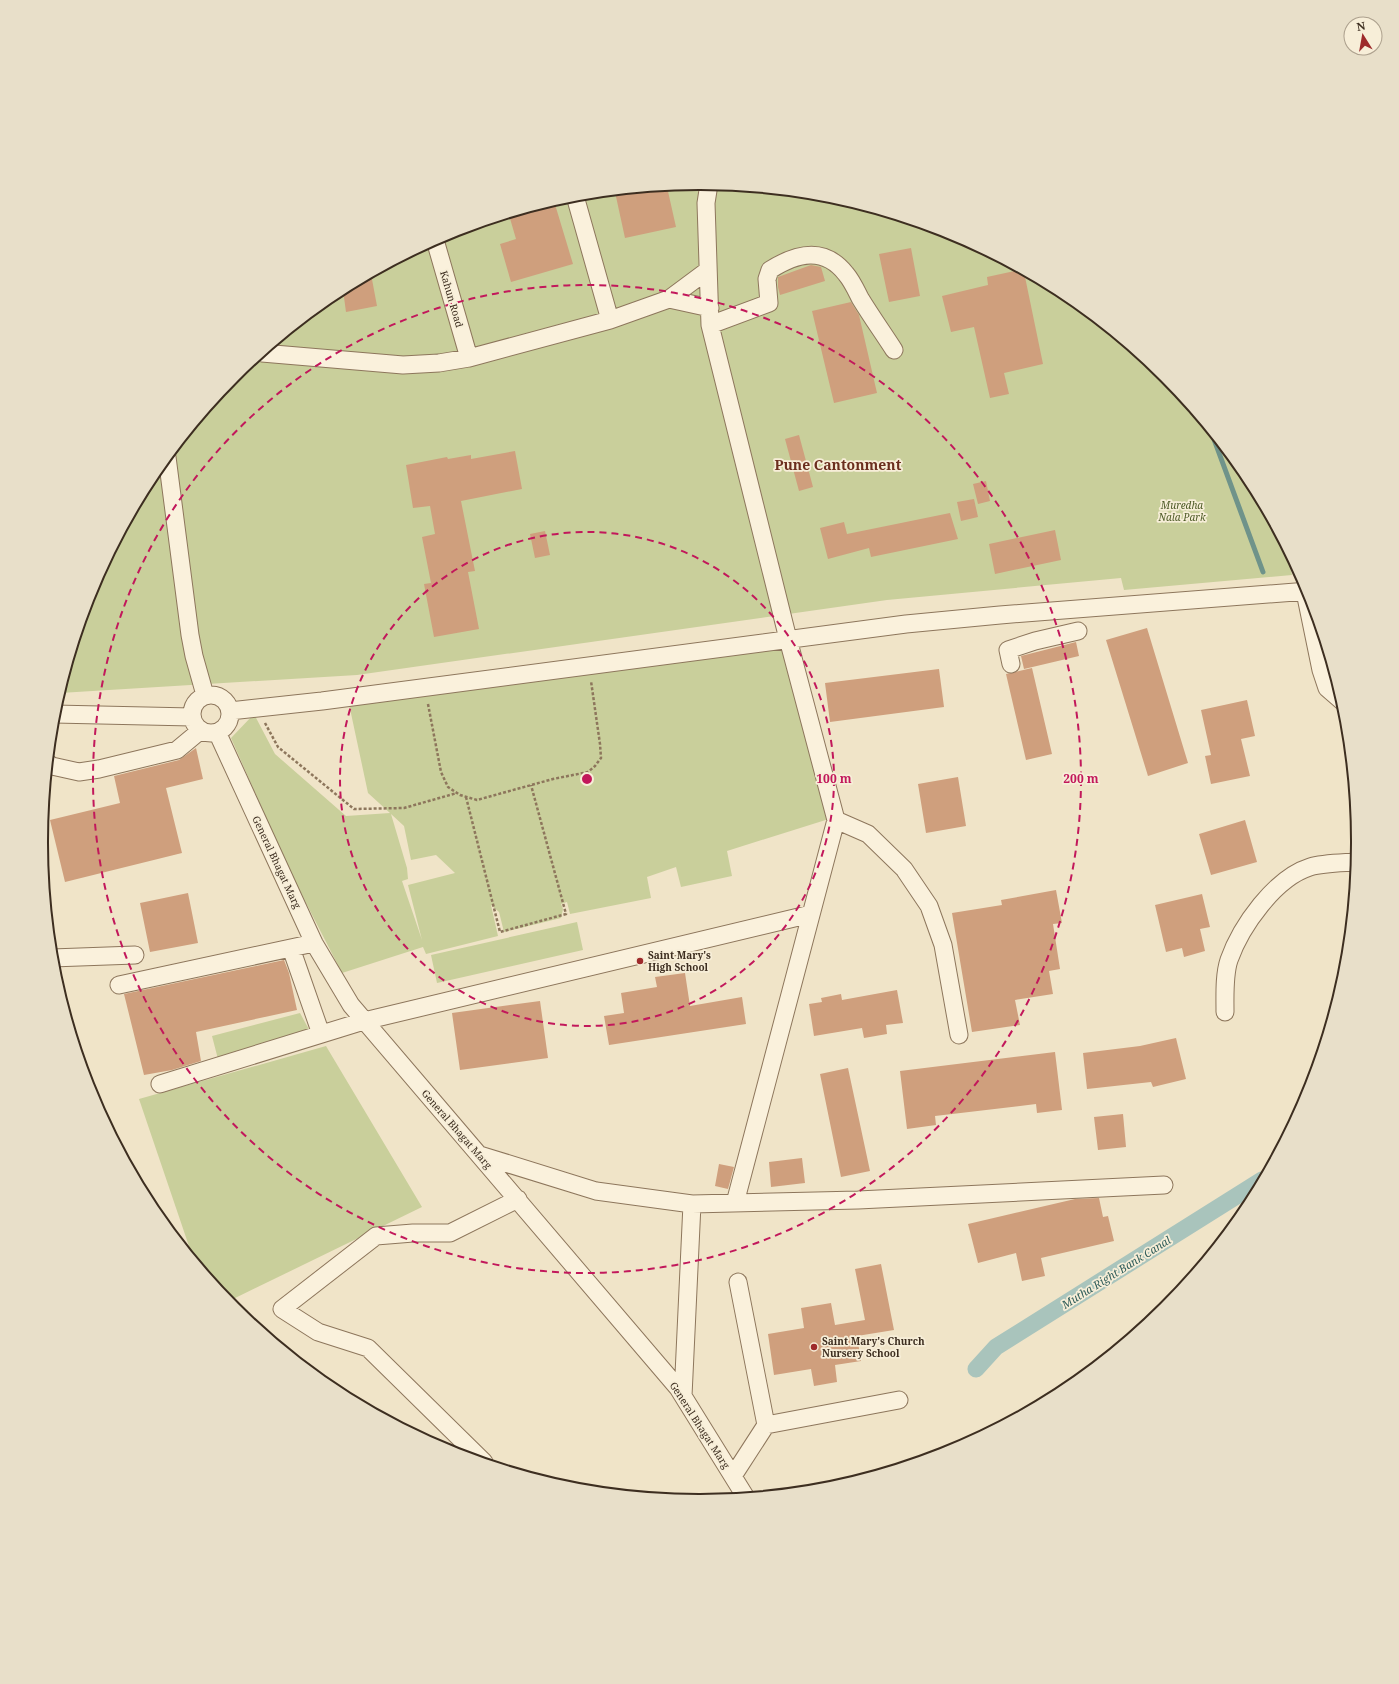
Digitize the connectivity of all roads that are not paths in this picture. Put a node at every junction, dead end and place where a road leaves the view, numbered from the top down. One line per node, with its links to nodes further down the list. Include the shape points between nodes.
1 (708, 190): 4 (street)
2 (577, 202): 7 (street)
3 (437, 246): 10 (street, Kahun Road)
4 (708, 270): 5 (street); 6 (street)
5 (669, 299): 6 (street); 7 (street)
6 (710, 316): 8 (street, via 769,303 767,279 770,270 802,255 822,255 835,262 847,275); 16 (street)
7 (610, 320): 10 (street)
8 (894, 350)
9 (268, 354): 10 (street, via 403,365)
10 (469, 358)
11 (168, 466): 20 (street, via 190,635)
12 (1300, 592): 13 (street)
13 (1029, 612): 16 (street); 17 (street)
14 (1313, 625): 19 (street, via 1321,670 1327,688)
15 (1078, 632): 17 (street)
16 (788, 639): 21 (street, via 322,702); 25 (street)
17 (1035, 641): 18 (street, via 1008,650)
18 (1011, 664)
19 (1333, 694)
20 (205, 695): 21 (street, via 221,697 226,701); 23 (street, via 193,706)
21 (230, 711): 23 (street, via 226,726)
22 (61, 715): 23 (street)
23 (203, 726): 24 (street, via 177,750 79,772); 28 (street, General Bhagat Marg)
24 (53, 766)
25 (836, 820): 27 (street); 36 (street, via 868,834 904,869 929,906 943,945)
26 (1351, 863): 33 (street, via 1310,867 1272,893 1250,918 1229,960)
27 (811, 914): 34 (street); 41 (street)
28 (314, 942): 29 (street); 34 (street, General Bhagat Marg, via 351,1005)
29 (291, 948): 32 (street); 35 (street)
30 (135, 955): 31 (street)
31 (59, 958)
32 (119, 985)
33 (1225, 1012)
34 (364, 1021): 35 (street); 38 (street, General Bhagat Marg)
35 (321, 1034): 37 (street)
36 (959, 1035)
37 (160, 1084)
38 (480, 1155): 40 (street, General Bhagat Marg); 42 (street, via 596,1191)
39 (1164, 1185): 41 (street, via 858,1200)
40 (518, 1199): 44 (street, General Bhagat Marg, via 654,1358); 47 (street, via 450,1233 376,1236 282,1309 318,1332 368,1348)
41 (735, 1203): 42 (street)
42 (692, 1204): 44 (street)
43 (738, 1282): 46 (street)
44 (683, 1396): 48 (street, General Bhagat Marg)
45 (899, 1400): 46 (street)
46 (766, 1425): 48 (street)
47 (475, 1454)
48 (733, 1476): 49 (street, General Bhagat Marg)
49 (743, 1492)

